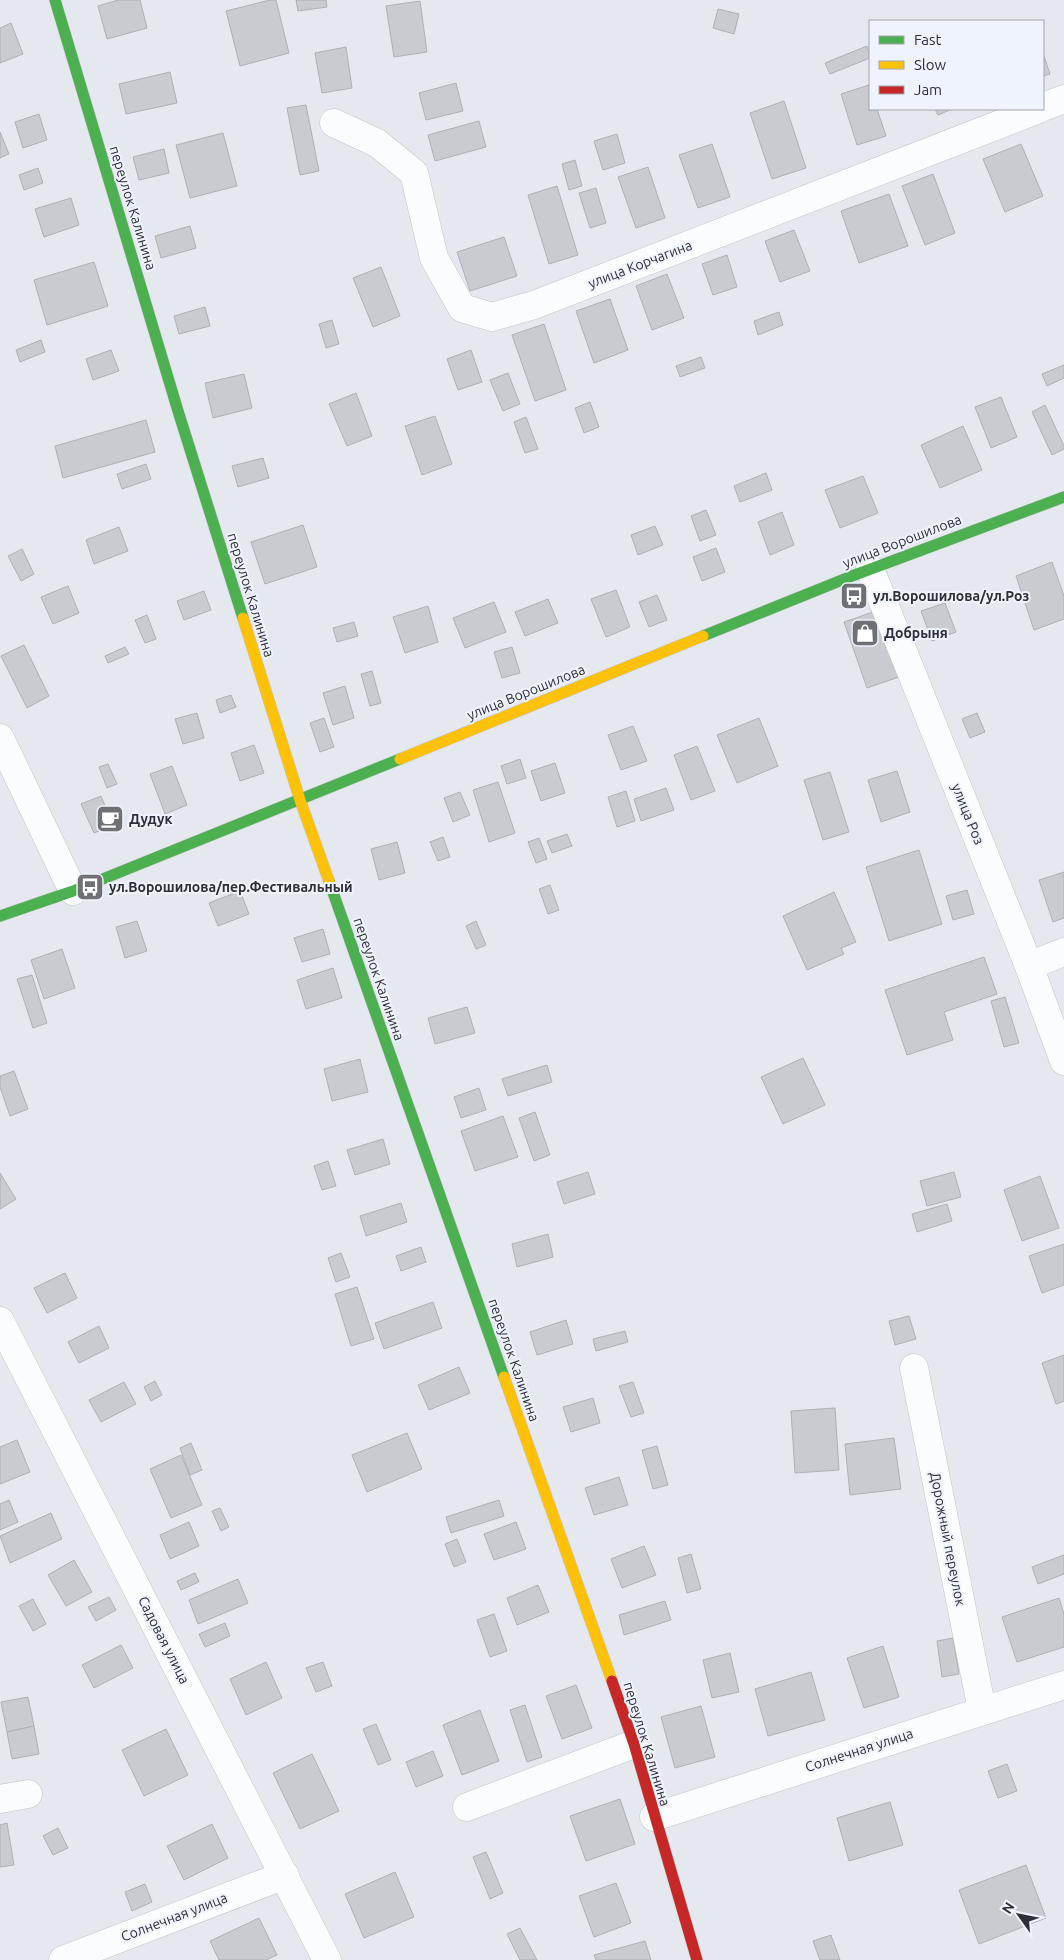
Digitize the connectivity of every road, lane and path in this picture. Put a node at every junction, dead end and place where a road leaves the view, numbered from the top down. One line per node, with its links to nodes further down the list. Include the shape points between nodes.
1 (55, 0): 9 (street, переулок Калинина, via 178,411)
2 (1064, 99): 3 (street)
3 (1044, 107)
4 (1036, 110): 5 (street, улица Корчагина, via 534,305 492,317 462,308 434,258 414,173 377,143)
5 (334, 123)
6 (1064, 497): 7 (street, улица Ворошилова)
7 (870, 569): 9 (street, улица Ворошилова); 13 (street, улица Роз)
8 (0, 738): 10 (street)
9 (300, 800): 10 (street, улица Ворошилова); 19 (street, переулок Калинина)
10 (73, 891): 11 (street, улица Ворошилова)
11 (0, 916)
12 (1064, 952): 13 (street)
13 (1029, 966): 14 (street, улица Роз)
14 (1064, 1061)
15 (0, 1321): 24 (street, Садовая улица)
16 (914, 1368): 18 (street, Дорожный переулок)
17 (1064, 1685): 18 (street, Солнечная улица)
18 (982, 1710): 23 (street, Солнечная улица)
19 (634, 1744): 22 (street); 23 (street, переулок Калинина)
20 (28, 1794): 21 (street)
21 (0, 1799)
22 (467, 1807)
23 (654, 1817): 27 (street, переулок Калинина)
24 (285, 1875): 25 (street, Солнечная улица); 26 (street, Садовая улица)
25 (63, 1960)
26 (327, 1960)
27 (697, 1960)

